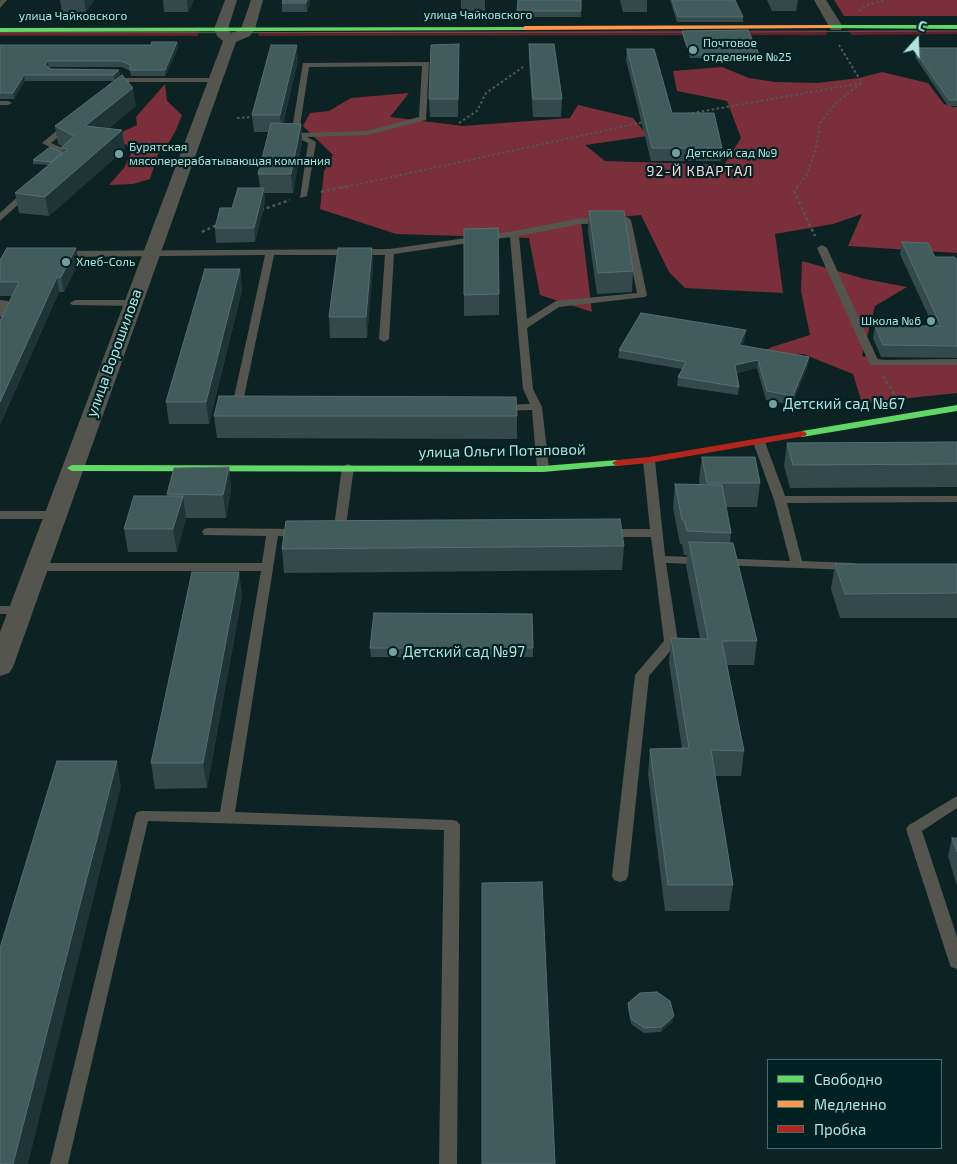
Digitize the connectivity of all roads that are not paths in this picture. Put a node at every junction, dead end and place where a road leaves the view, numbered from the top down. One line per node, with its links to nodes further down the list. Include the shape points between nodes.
1 (4, 0): 5 (lane)
2 (231, 0): 10 (street, улица Ворошилова)
3 (257, 0): 8 (street)
4 (820, 0): 6 (street)
5 (0, 6)
6 (836, 27): 7 (main road, улица Чайковского); 11 (main road, улица Чайковского)
7 (957, 27)
8 (248, 29): 10 (street, via 245,33); 11 (main road, улица Чайковского)
9 (0, 30): 10 (main road, улица Чайковского)
10 (225, 34): 11 (main road, улица Чайковского); 13 (main road, улица Чайковского); 14 (street, улица Ворошилова)
11 (580, 34): 12 (main road, улица Чайковского)
12 (957, 38)
13 (0, 39)
14 (216, 80): 15 (lane, via 124,76); 28 (street, улица Ворошилова)
15 (110, 92)
16 (74, 120): 18 (lane, via 46,143 71,155)
17 (295, 135): 17 (lane, via 367,133 423,118 426,64 306,65); 20 (lane, via 312,142)
18 (63, 161)
19 (33, 188): 22 (lane)
20 (302, 196)
21 (0, 206): 22 (lane)
22 (11, 207): 23 (lane)
23 (0, 218)
24 (514, 234): 26 (lane); 34 (lane); 34 (lane, via 581,221 627,220 642,295 556,304)
25 (822, 248): 36 (lane, via 874,363)
26 (390, 252): 29 (lane); 35 (lane)
27 (48, 254): 28 (lane)
28 (152, 254): 29 (lane); 32 (street, улица Ворошилова)
29 (270, 254): 40 (lane, via 236,411)
30 (0, 303): 33 (lane, via 5,303)
31 (74, 303): 32 (lane)
32 (132, 303): 44 (street, улица Ворошилова)
33 (0, 314)
34 (522, 327): 37 (lane, via 528,389)
35 (384, 339)
36 (957, 362)
37 (537, 407): 38 (lane); 45 (lane)
38 (489, 408)
39 (957, 408): 41 (main road, улица Ольги Потаповой)
40 (246, 411)
41 (759, 442): 42 (main road, улица Ольги Потаповой); 47 (lane)
42 (649, 460): 45 (main road, улица Ольги Потаповой); 53 (lane)
43 (348, 467): 44 (main road, улица Ольги Потаповой); 45 (main road, улица Ольги Потаповой); 55 (lane)
44 (72, 468): 49 (street, улица Ворошилова)
45 (543, 469)
46 (957, 499): 47 (lane)
47 (780, 500): 57 (lane)
48 (0, 515): 49 (lane)
49 (55, 515): 59 (street, улица Ворошилова)
50 (208, 532): 51 (lane)
51 (273, 532): 54 (lane); 60 (lane)
52 (596, 533): 53 (lane)
53 (656, 533): 56 (lane)
54 (311, 534)
55 (339, 534)
56 (659, 559): 57 (lane); 66 (lane, via 671,642 642,674)
57 (797, 565): 58 (lane)
58 (863, 566)
59 (36, 567): 60 (lane); 62 (street, улица Ворошилова)
60 (268, 567): 65 (lane)
61 (0, 610): 62 (lane)
62 (21, 610): 63 (street, улица Ворошилова)
63 (0, 667)
64 (957, 801): 67 (lane, via 914,829)
65 (228, 817): 68 (lane, via 142,816); 69 (lane, via 452,825)
66 (620, 876)
67 (957, 962)
68 (59, 1164)
69 (448, 1164)

